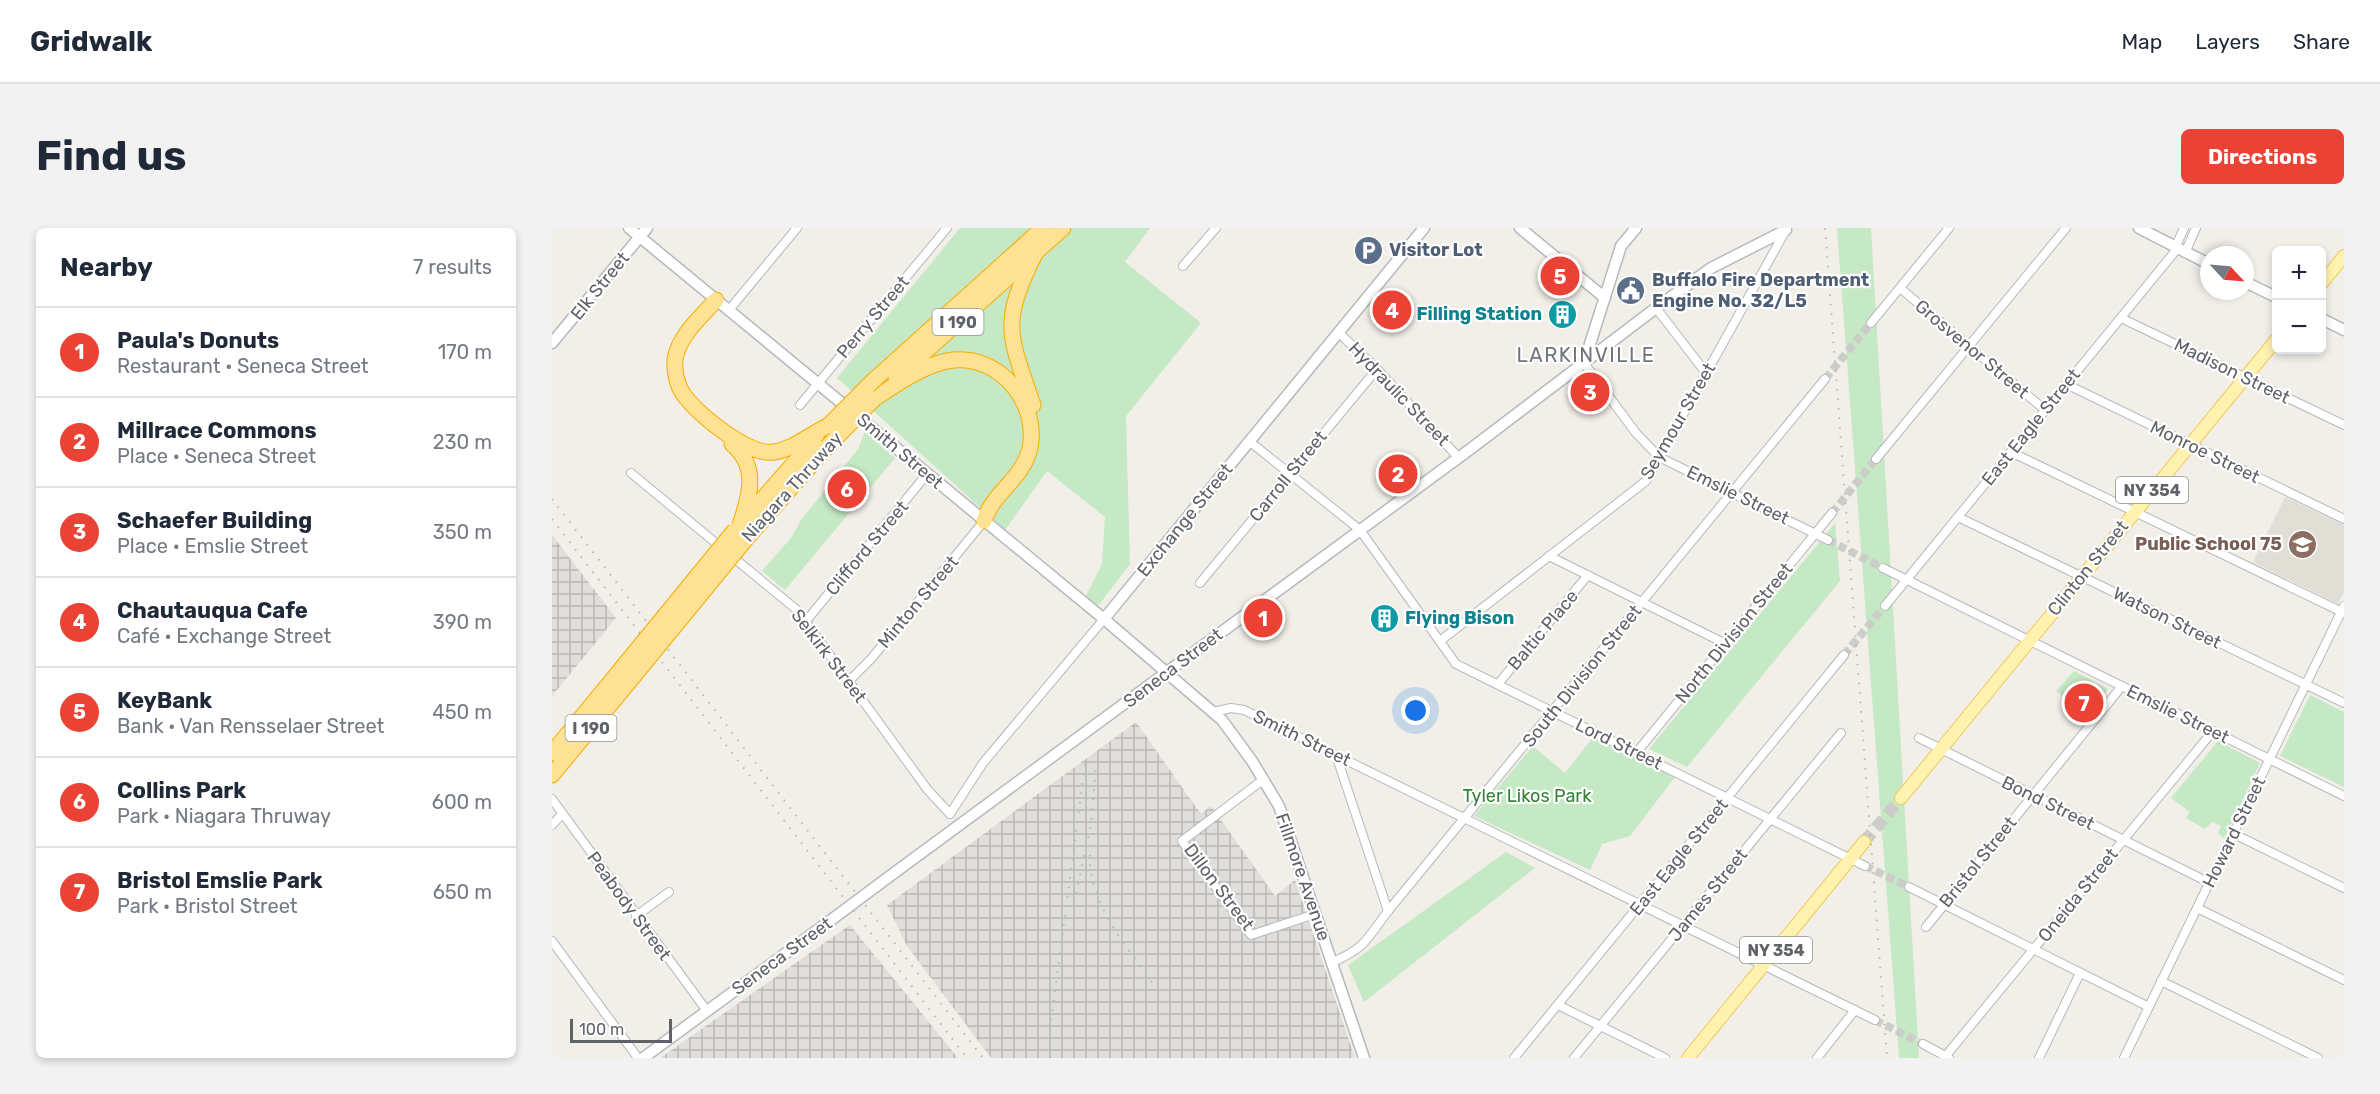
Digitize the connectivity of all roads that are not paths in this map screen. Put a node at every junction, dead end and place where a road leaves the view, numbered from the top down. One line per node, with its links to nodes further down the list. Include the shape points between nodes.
1 (629, 228): 15 (street, Smith Street)
2 (797, 228): 29 (street)
3 (947, 228): 43 (street, Perry Street)
4 (1063, 228): 16 (highway, Niagara Thruway / I 190)
5 (1216, 228): 21 (street)
6 (1424, 228): 34 (street, Exchange Street)
7 (1520, 228): 27 (street)
8 (1636, 228): 27 (street, via 1621,246)
9 (1949, 228): 24 (street)
10 (2066, 228): 37 (street)
11 (2139, 228): 17 (street)
12 (2184, 228): 17 (street, East Eagle Street)
13 (2196, 228): 17 (street, East Eagle Street)
14 (1786, 230): 28 (street, Seneca Street, via 1711,268); 40 (street, Seymour Street)
15 (643, 232): 26 (street, Smith Street); 35 (street, Elk Street)
16 (1042, 235): 18 (highway, Niagara Thruway / I 190); 45 (highway, Niagara Thruway / I 190)
17 (2179, 250): 20 (street); 30 (street, East Eagle Street)
18 (1035, 254): 45 (highway, Niagara Thruway / I 190); 64 (highway, via 1014,300 1010,331 1036,421 1036,453 1028,474 994,516)
19 (2344, 256): 22 (main road)
20 (2200, 260)
21 (1183, 266)
22 (2326, 278)
23 (2254, 286): 25 (street)
24 (1899, 288): 32 (street); 37 (street, Grosvenor Street)
25 (2272, 295)
26 (712, 297): 29 (street, Smith Street); 49 (highway, via 678,348 674,367 683,394 749,449 783,449); 66 (highway, via 672,341 669,376 682,401 746,460 751,485)
27 (1605, 298): 38 (street)
28 (1656, 308): 38 (street, Seneca Street); 40 (street)
29 (729, 310): 43 (street, Smith Street)
30 (2121, 318): 41 (street, Madison Street); 44 (street, East Eagle Street)
31 (2326, 321): 33 (street)
32 (1870, 323)
33 (2344, 330)
34 (1338, 332): 39 (street, Hydraulic Street); 50 (street, Exchange Street)
35 (552, 344)
36 (2272, 346): 41 (main road, Clinton Street / NY 354)
37 (1969, 347): 47 (street, Grosvenor Street); 55 (street)
38 (1584, 363): 53 (street, Seneca Street); 54 (street, Emslie Street, via 1636,433)
39 (1377, 369): 53 (street, Hydraulic Street); 57 (street, Carroll Street)
40 (1706, 373): 54 (street, Seymour Street)
41 (2246, 378): 48 (street, Madison Street); 51 (main road, Clinton Street / NY 354)
42 (1825, 379): 59 (street, South Division Street)
43 (818, 384): 46 (street, Perry Street); 58 (street, Smith Street)
44 (2066, 384): 47 (street, East Eagle Street); 51 (street, Monroe Street)
45 (878, 391): 49 (highway, Niagara Thruway / I 190, bridge); 64 (highway, via 953,360 989,367 1013,385 1029,419 1030,448 1016,479 987,511)
46 (800, 405)
47 (2045, 410): 52 (street, East Eagle Street)
48 (2344, 425)
49 (822, 435): 66 (highway, Niagara Thruway / I 190)
50 (1249, 441): 57 (street, Lord Street); 78 (street, Exchange Street)
51 (2189, 444): 60 (main road, Clinton Street / NY 354); 63 (street, Monroe Street)
52 (2011, 452): 60 (street); 62 (street, East Eagle Street)
53 (1458, 457): 65 (street, Seneca Street)
54 (1659, 457): 59 (street, Emslie Street); 69 (street, Seymour Street, via 1646,481)
55 (1876, 459)
56 (631, 473): 79 (street, Selkirk Street)
57 (1289, 473): 65 (street, Lord Street); 74 (street, Carroll Street)
58 (927, 474): 64 (street, Smith Street); 79 (street, Clifford Street)
59 (1732, 493): 67 (street, Emslie Street); 75 (street, South Division Street)
60 (2134, 512): 72 (main road, Clinton Street / NY 354); 77 (street)
61 (1832, 513): 67 (street, North Division Street)
62 (1958, 517): 72 (street, Watson Street); 73 (street, East Eagle Street)
63 (2344, 519)
64 (984, 521): 78 (street, Smith Street); 86 (street, Minton Street)
65 (1360, 530): 81 (street, Lord Street); 84 (street, Seneca Street)
66 (740, 531): 85 (highway, Niagara Thruway / I 190, bridge)
67 (1815, 533): 68 (street, Emslie Street); 82 (street, North Division Street)
68 (1828, 540)
69 (1549, 556): 71 (street); 81 (street, Seymour Street)
70 (1883, 568): 73 (street, Emslie Street)
71 (1588, 576): 75 (street); 87 (street, Baltic Place)
72 (2082, 577): 80 (main road, Clinton Street / NY 354); 88 (street, Watson Street)
73 (1906, 580): 76 (street, East Eagle Street); 80 (street, Emslie Street)
74 (1200, 584)
75 (1642, 602): 82 (street); 92 (street, South Division Street)
76 (1885, 606)
77 (2343, 610): 88 (street, Howard Street)
78 (1104, 619): 84 (street, Smith Street); 109 (street, Exchange Street, via 983,763)
79 (806, 621): 86 (street, Selkirk Street)
80 (2029, 640): 89 (street, Emslie Street); 96 (main road, Clinton Street / NY 354)
81 (1440, 641): 87 (street, Lord Street, via 1456,664)
82 (1726, 644): 97 (street, North Division Street)
83 (1844, 655): 105 (street, East Eagle Street)
84 (1167, 672): 91 (street, Smith Street); 140 (street, Seneca Street, bridge)
85 (623, 678): 98 (highway, Niagara Thruway / I 190); 101 (highway, Niagara Thruway / I 190)
86 (849, 681): 109 (street, Selkirk Street, via 927,789)
87 (1498, 684): 92 (street, Lord Street)
88 (2306, 685): 90 (street, Watson Street); 100 (street, Howard Street)
89 (2122, 686): 93 (street, Emslie Street); 103 (street, Bristol Street)
90 (2344, 703)
91 (1213, 712): 99 (street, Smith Street, via 1236,708); 102 (street, Fillmore Avenue)
92 (1553, 712): 97 (street, Lord Street); 110 (street, South Division Street)
93 (2213, 731): 100 (street, Emslie Street); 114 (street, Oneida Street)
94 (1841, 733): 111 (street, James Street)
95 (1919, 738): 96 (street, Bond Street)
96 (1941, 749): 103 (street, Bond Street); 106 (main road, Clinton Street / NY 354)
97 (1637, 752): 105 (street, Lord Street)
98 (552, 753)
99 (1336, 755): 110 (street, Smith Street); 125 (street)
100 (2270, 759): 104 (street, Emslie Street); 113 (street, Howard Street)
101 (553, 774)
102 (1264, 779): 126 (street, Fillmore Avenue, via 1279,806); 126 (street, Dillon Street, via 1182,841 1251,935)
103 (2032, 795): 114 (street, Bond Street); 123 (street, Bristol Street)
104 (2344, 796)
105 (1728, 797): 111 (street, Lord Street); 122 (street, East Eagle Street)
106 (1901, 798)
107 (552, 799): 108 (street, Peabody Street)
108 (562, 814): 112 (street); 127 (street, Peabody Street)
109 (950, 814)
110 (1464, 817): 122 (street, Smith Street); 125 (street, South Division Street)
111 (1771, 819): 116 (street, Lord Street); 128 (street, James Street)
112 (552, 825)
113 (2234, 834): 118 (street, Howard Street); 120 (street)
114 (2124, 840): 118 (street, Bond Street); 131 (street, Oneida Street)
115 (1864, 842): 116 (main road, NY 354)
116 (1851, 859): 117 (street, Lord Street); 133 (main road, NY 354)
117 (1865, 866)
118 (2210, 883): 124 (street, Howard Street)
119 (1909, 887): 123 (street)
120 (2344, 888)
121 (669, 892): 127 (street)
122 (1641, 904): 128 (street, Smith Street); 137 (street, East Eagle Street)
123 (1944, 905): 129 (street, Bristol Street); 131 (street)
124 (2197, 908): 135 (street); 136 (street, Howard Street)
125 (1388, 911): 132 (street, South Division Street, via 1360,949)
126 (1315, 914): 132 (street, Fillmore Avenue)
127 (636, 916): 140 (street, Peabody Street)
128 (1683, 925): 133 (street, Smith Street); 142 (street, James Street)
129 (1926, 927)
130 (552, 941): 146 (street)
131 (2033, 949): 134 (street); 145 (street, Oneida Street)
132 (1331, 963): 148 (street, Fillmore Avenue)
133 (1764, 965): 139 (street, Smith Street); 152 (main road, NY 354)
134 (2080, 973): 138 (street); 154 (street)
135 (2344, 980)
136 (2161, 981): 138 (street, Howard Street); 156 (street)
137 (1558, 1005): 142 (street); 149 (street, East Eagle Street)
138 (2149, 1007): 144 (street, Howard Street)
139 (1855, 1010): 141 (street, Smith Street); 153 (street)
140 (707, 1011): 147 (street, Seneca Street)
141 (1875, 1020)
142 (1600, 1026): 150 (street, James Street); 151 (street)
143 (1923, 1044): 145 (street)
144 (2125, 1056): 155 (street)
145 (1947, 1057)
146 (638, 1058)
147 (643, 1058)
148 (1364, 1058)
149 (1514, 1058)
150 (1574, 1058)
151 (1665, 1058)
152 (1688, 1058)
153 (1817, 1058)
154 (2039, 1058)
155 (2135, 1058)
156 (2318, 1058)

